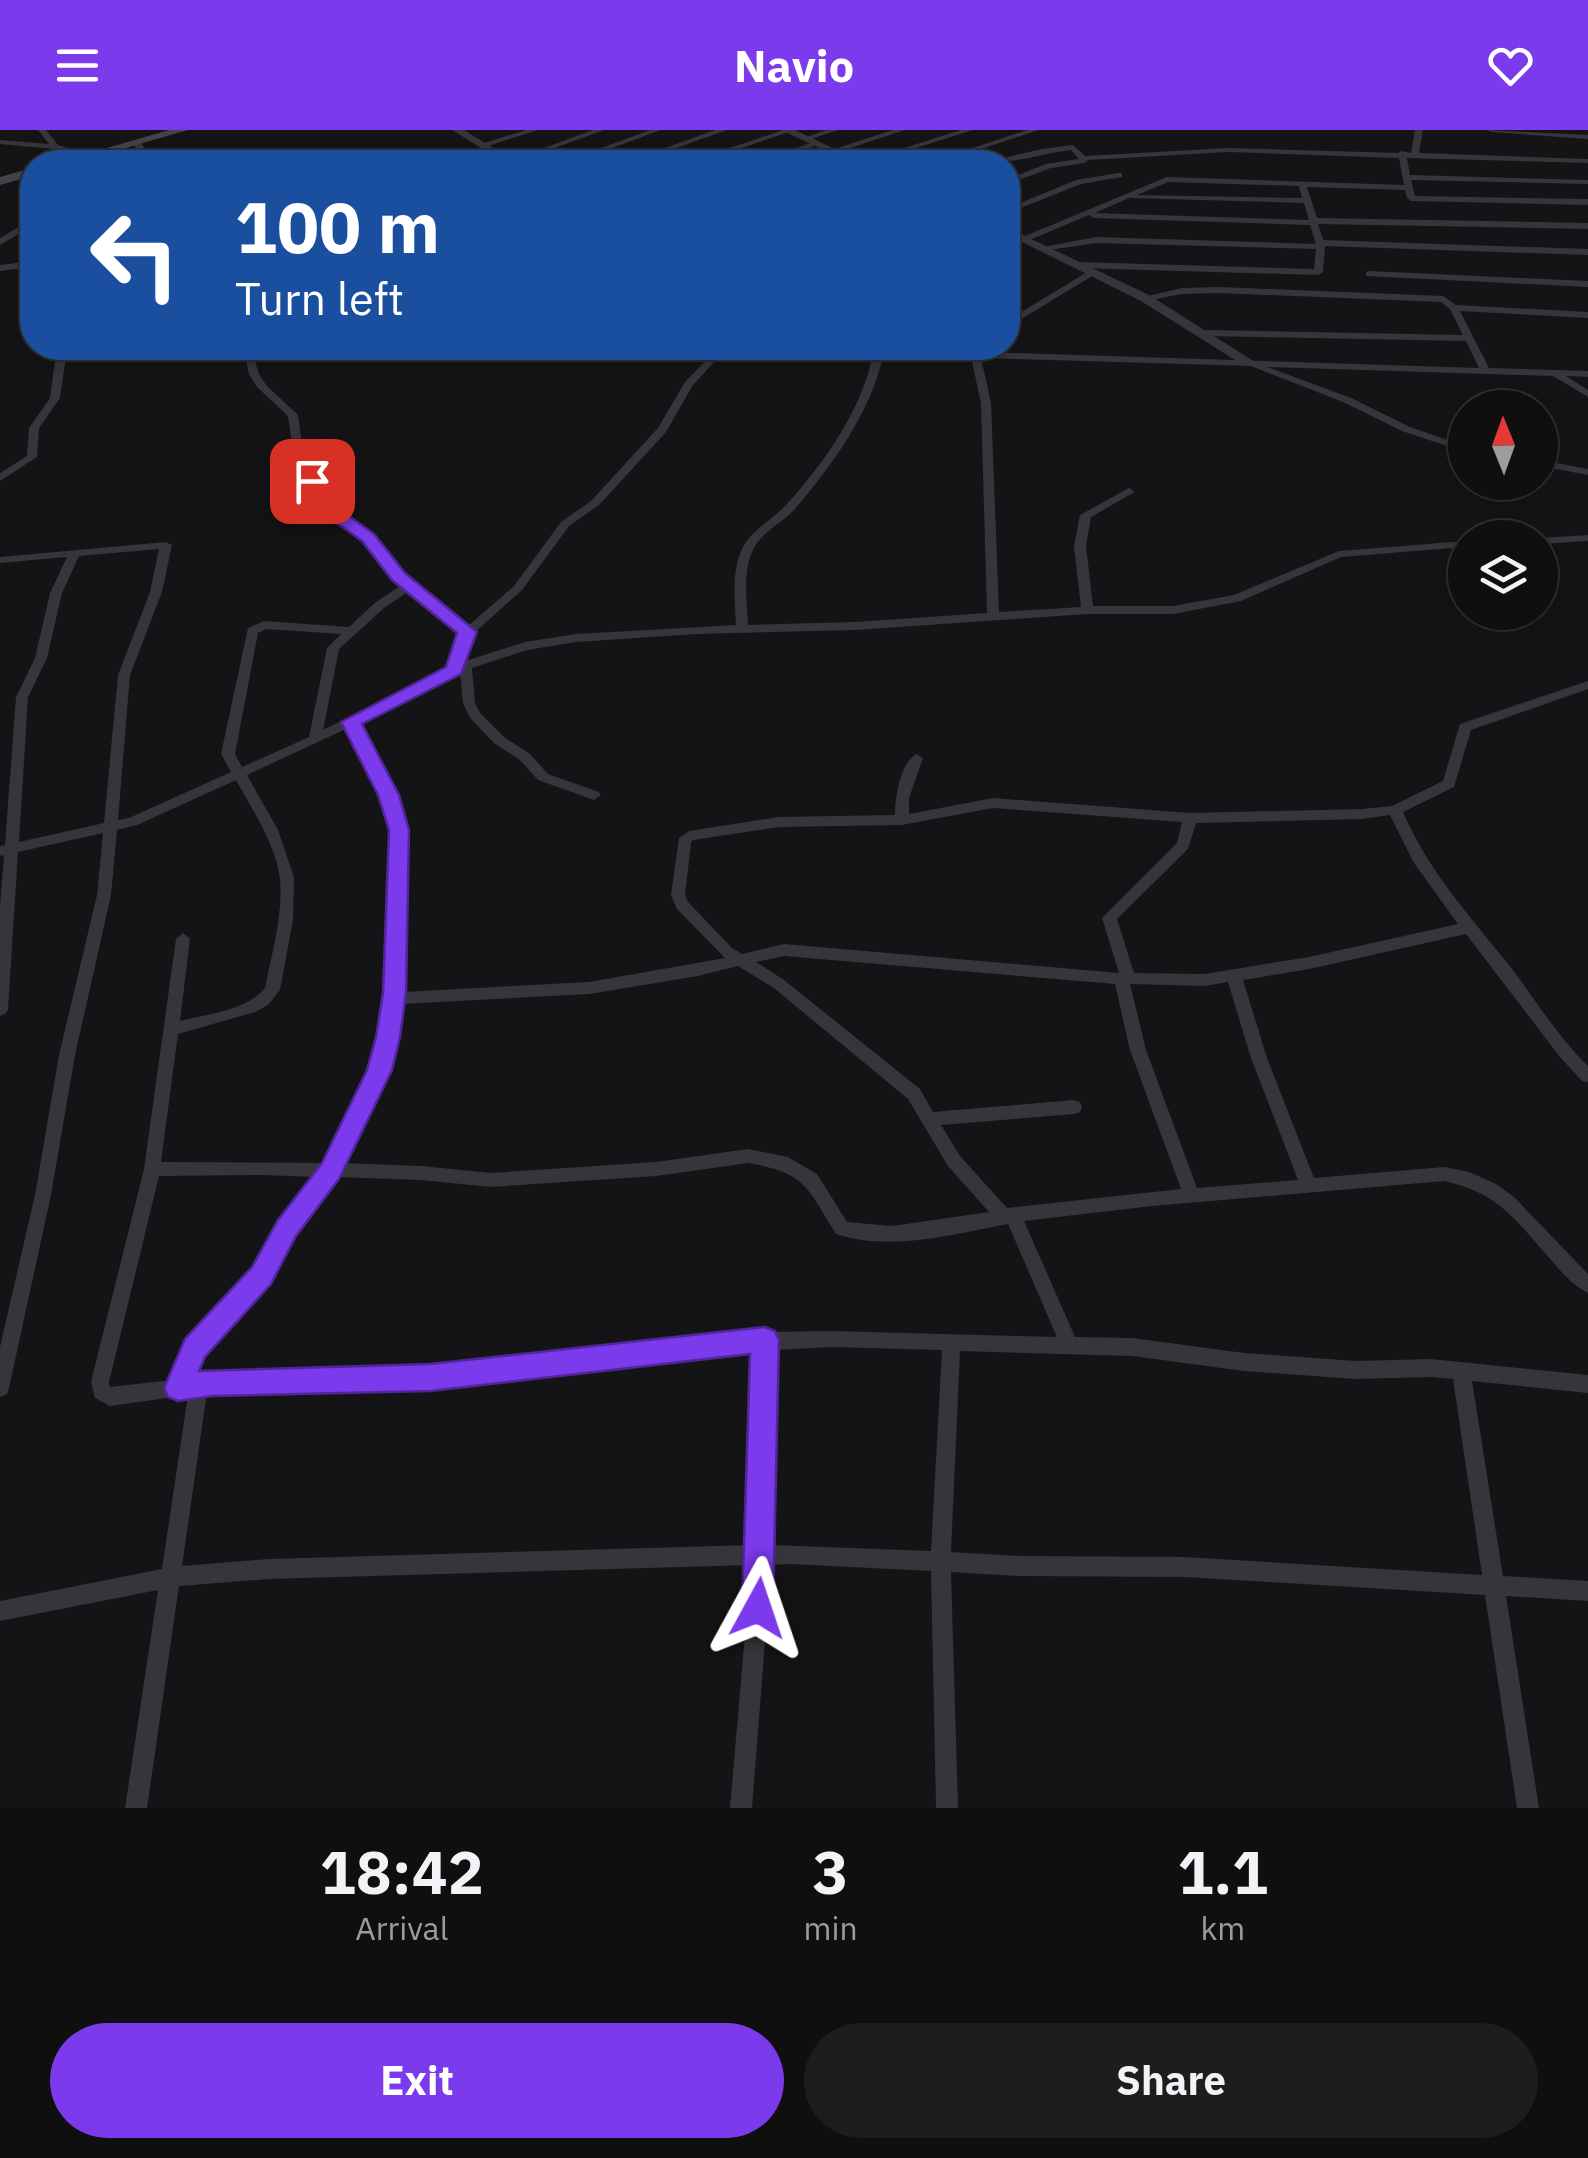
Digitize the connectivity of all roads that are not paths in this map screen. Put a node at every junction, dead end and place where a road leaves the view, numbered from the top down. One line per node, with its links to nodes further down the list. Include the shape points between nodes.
1 (42, 130): 23 (street)
2 (182, 130): 21 (main road)
3 (477, 130): 16 (street)
4 (534, 130): 22 (street)
5 (600, 130): 29 (street)
6 (658, 130): 30 (street)
7 (724, 130): 31 (street)
8 (787, 130): 20 (street); 32 (street)
9 (834, 130): 20 (street)
10 (901, 130): 35 (street)
11 (969, 130): 36 (street)
12 (1035, 130): 37 (street)
13 (1419, 130): 38 (street)
14 (1491, 130): 15 (street)
15 (1525, 131): 18 (street)
16 (460, 132): 22 (street)
17 (1064, 135): 24 (street)
18 (1588, 136)
19 (0, 142): 23 (street)
20 (811, 142): 33 (street); 34 (street)
21 (136, 143): 26 (main road); 27 (street)
22 (482, 145): 28 (street)
23 (55, 146): 25 (street)
24 (1067, 148): 40 (street); 41 (street)
25 (68, 150)
26 (110, 150)
27 (143, 150)
28 (490, 150)
29 (544, 150)
30 (602, 150)
31 (666, 150)
32 (728, 150)
33 (792, 150)
34 (823, 150)
35 (851, 150)
36 (896, 150)
37 (972, 150)
38 (1415, 153): 39 (street); 42 (street)
39 (1402, 154): 41 (street, via 1207,150); 46 (street)
40 (1020, 158)
41 (1084, 158): 44 (street)
42 (1588, 160)
43 (1119, 175): 51 (street, via 1084,180)
44 (1020, 178)
45 (1588, 182): 46 (street)
46 (1407, 183): 47 (street); 50 (street, via 1411,198)
47 (1302, 184): 48 (street, via 1167,179); 49 (street)
48 (1129, 197): 49 (street); 52 (street)
49 (1308, 202): 54 (street)
50 (1588, 202)
51 (1020, 205)
52 (1085, 214): 53 (street); 54 (street)
53 (1067, 222): 57 (street); 58 (street)
54 (1314, 222): 55 (street); 60 (street)
55 (1588, 226)
56 (1020, 237): 57 (street)
57 (1024, 239): 59 (street); 62 (street)
58 (1080, 240): 60 (street); 62 (street)
59 (1020, 241)
60 (1320, 245): 61 (street); 66 (street, via 1318,272)
61 (1362, 246): 63 (street); 70 (street)
62 (1042, 248): 66 (street)
63 (1588, 252)
64 (20, 265): 65 (street)
65 (12, 266): 67 (street); 68 (street)
66 (1078, 266): 69 (street)
67 (0, 268)
68 (20, 270)
69 (1092, 273): 73 (street); 75 (street)
70 (1369, 274): 71 (street); 72 (street)
71 (1588, 284)
72 (1373, 296): 73 (street, via 1219,290); 74 (street, via 1438,298)
73 (1145, 298): 77 (street)
74 (1454, 308): 76 (street); 78 (street)
75 (1020, 315)
76 (1588, 315)
77 (1205, 333): 78 (street); 85 (street)
78 (1470, 338): 86 (street)
79 (1020, 354): 85 (street)
80 (59, 360): 93 (street, via 55,398 34,428 32,457)
81 (250, 360): 100 (street, via 262,387 293,415 304,470)
82 (712, 360): 105 (street, via 662,430 595,503 565,524 518,588)
83 (876, 360): 103 (street, via 873,378 832,448 794,502 749,546 742,564)
84 (979, 360): 102 (street)
85 (1248, 362): 86 (street); 90 (street)
86 (1486, 372): 87 (street)
87 (1556, 374): 88 (street); 89 (street)
88 (1588, 374)
89 (1588, 394)
90 (1448, 443)
91 (1558, 466): 92 (street)
92 (1588, 472)
93 (0, 478)
94 (1129, 491): 101 (street, via 1086,515 1080,546)
95 (1588, 538): 96 (street)
96 (1558, 540)
97 (1448, 545): 101 (street, via 1340,554 1214,605)
98 (74, 554): 99 (street); 109 (street, via 22,697); 118 (street, via 166,546 124,674)
99 (0, 560)
100 (409, 586): 104 (street); 105 (street)
101 (1086, 610): 102 (street)
102 (993, 615): 103 (street)
103 (742, 628): 106 (street, via 553,640)
104 (350, 631): 111 (street, via 333,648); 113 (street, via 264,625 252,631 229,740)
105 (468, 632): 106 (street)
106 (460, 668): 108 (street); 114 (street, via 474,715 500,740 544,776)
107 (1588, 685): 115 (street, via 1465,727 1449,784)
108 (351, 722): 111 (street); 125 (street, via 399,830)
109 (18, 736): 110 (street); 119 (street)
110 (0, 739)
111 (315, 739): 113 (street)
112 (916, 758): 117 (street, via 905,782)
113 (238, 774): 118 (street); 127 (street, via 271,830 287,877 272,990 250,1008)
114 (594, 795)
115 (1396, 810): 116 (street); 120 (street, via 1422,868)
116 (1190, 818): 117 (street, via 993,803); 124 (street, via 1183,845 1109,918)
117 (902, 820): 122 (street, via 779,822 688,836 679,900)
118 (110, 830): 119 (street); 143 (street, via 104,895)
119 (6, 850): 126 (street)
120 (1467, 928): 123 (street); 128 (street)
121 (183, 939): 127 (street)
122 (740, 960): 124 (street, via 784,950); 125 (street, via 589,988); 130 (street, via 780,984 914,1094)
123 (1234, 976): 124 (street); 133 (street)
124 (1124, 979): 134 (street, via 1138,1050)
125 (394, 998): 132 (street, via 380,1070)
126 (0, 1010)
127 (169, 1030): 131 (street)
128 (1588, 1076)
129 (1074, 1107): 130 (street)
130 (928, 1119): 135 (street, via 954,1162)
131 (152, 1169): 132 (street); 142 (street, via 100,1382 110,1398)
132 (330, 1171): 135 (street, via 491,1180 656,1170 748,1156 782,1162 811,1179 842,1230 930,1228); 142 (street, via 287,1228 262,1276 194,1348)
133 (1308, 1184): 134 (street); 136 (street, via 1444,1174 1477,1180 1526,1217)
134 (1192, 1197): 135 (street)
135 (1007, 1215): 139 (street)
136 (1588, 1285)
137 (765, 1340): 138 (street); 142 (street, via 450,1376); 144 (street)
138 (951, 1343): 139 (street); 145 (street)
139 (1069, 1344): 140 (street, via 1244,1362)
140 (1461, 1371): 141 (street); 147 (street)
141 (1588, 1384)
142 (188, 1386): 146 (street)
143 (0, 1388)
144 (762, 1554): 145 (street); 146 (street); 151 (street)
145 (942, 1562): 147 (street, via 1185,1567); 152 (street)
146 (171, 1577): 149 (street); 150 (street)
147 (1493, 1585): 148 (street); 153 (street)
148 (1588, 1592)
149 (0, 1611)
150 (136, 1808)
151 (741, 1808)
152 (947, 1808)
153 (1528, 1808)

